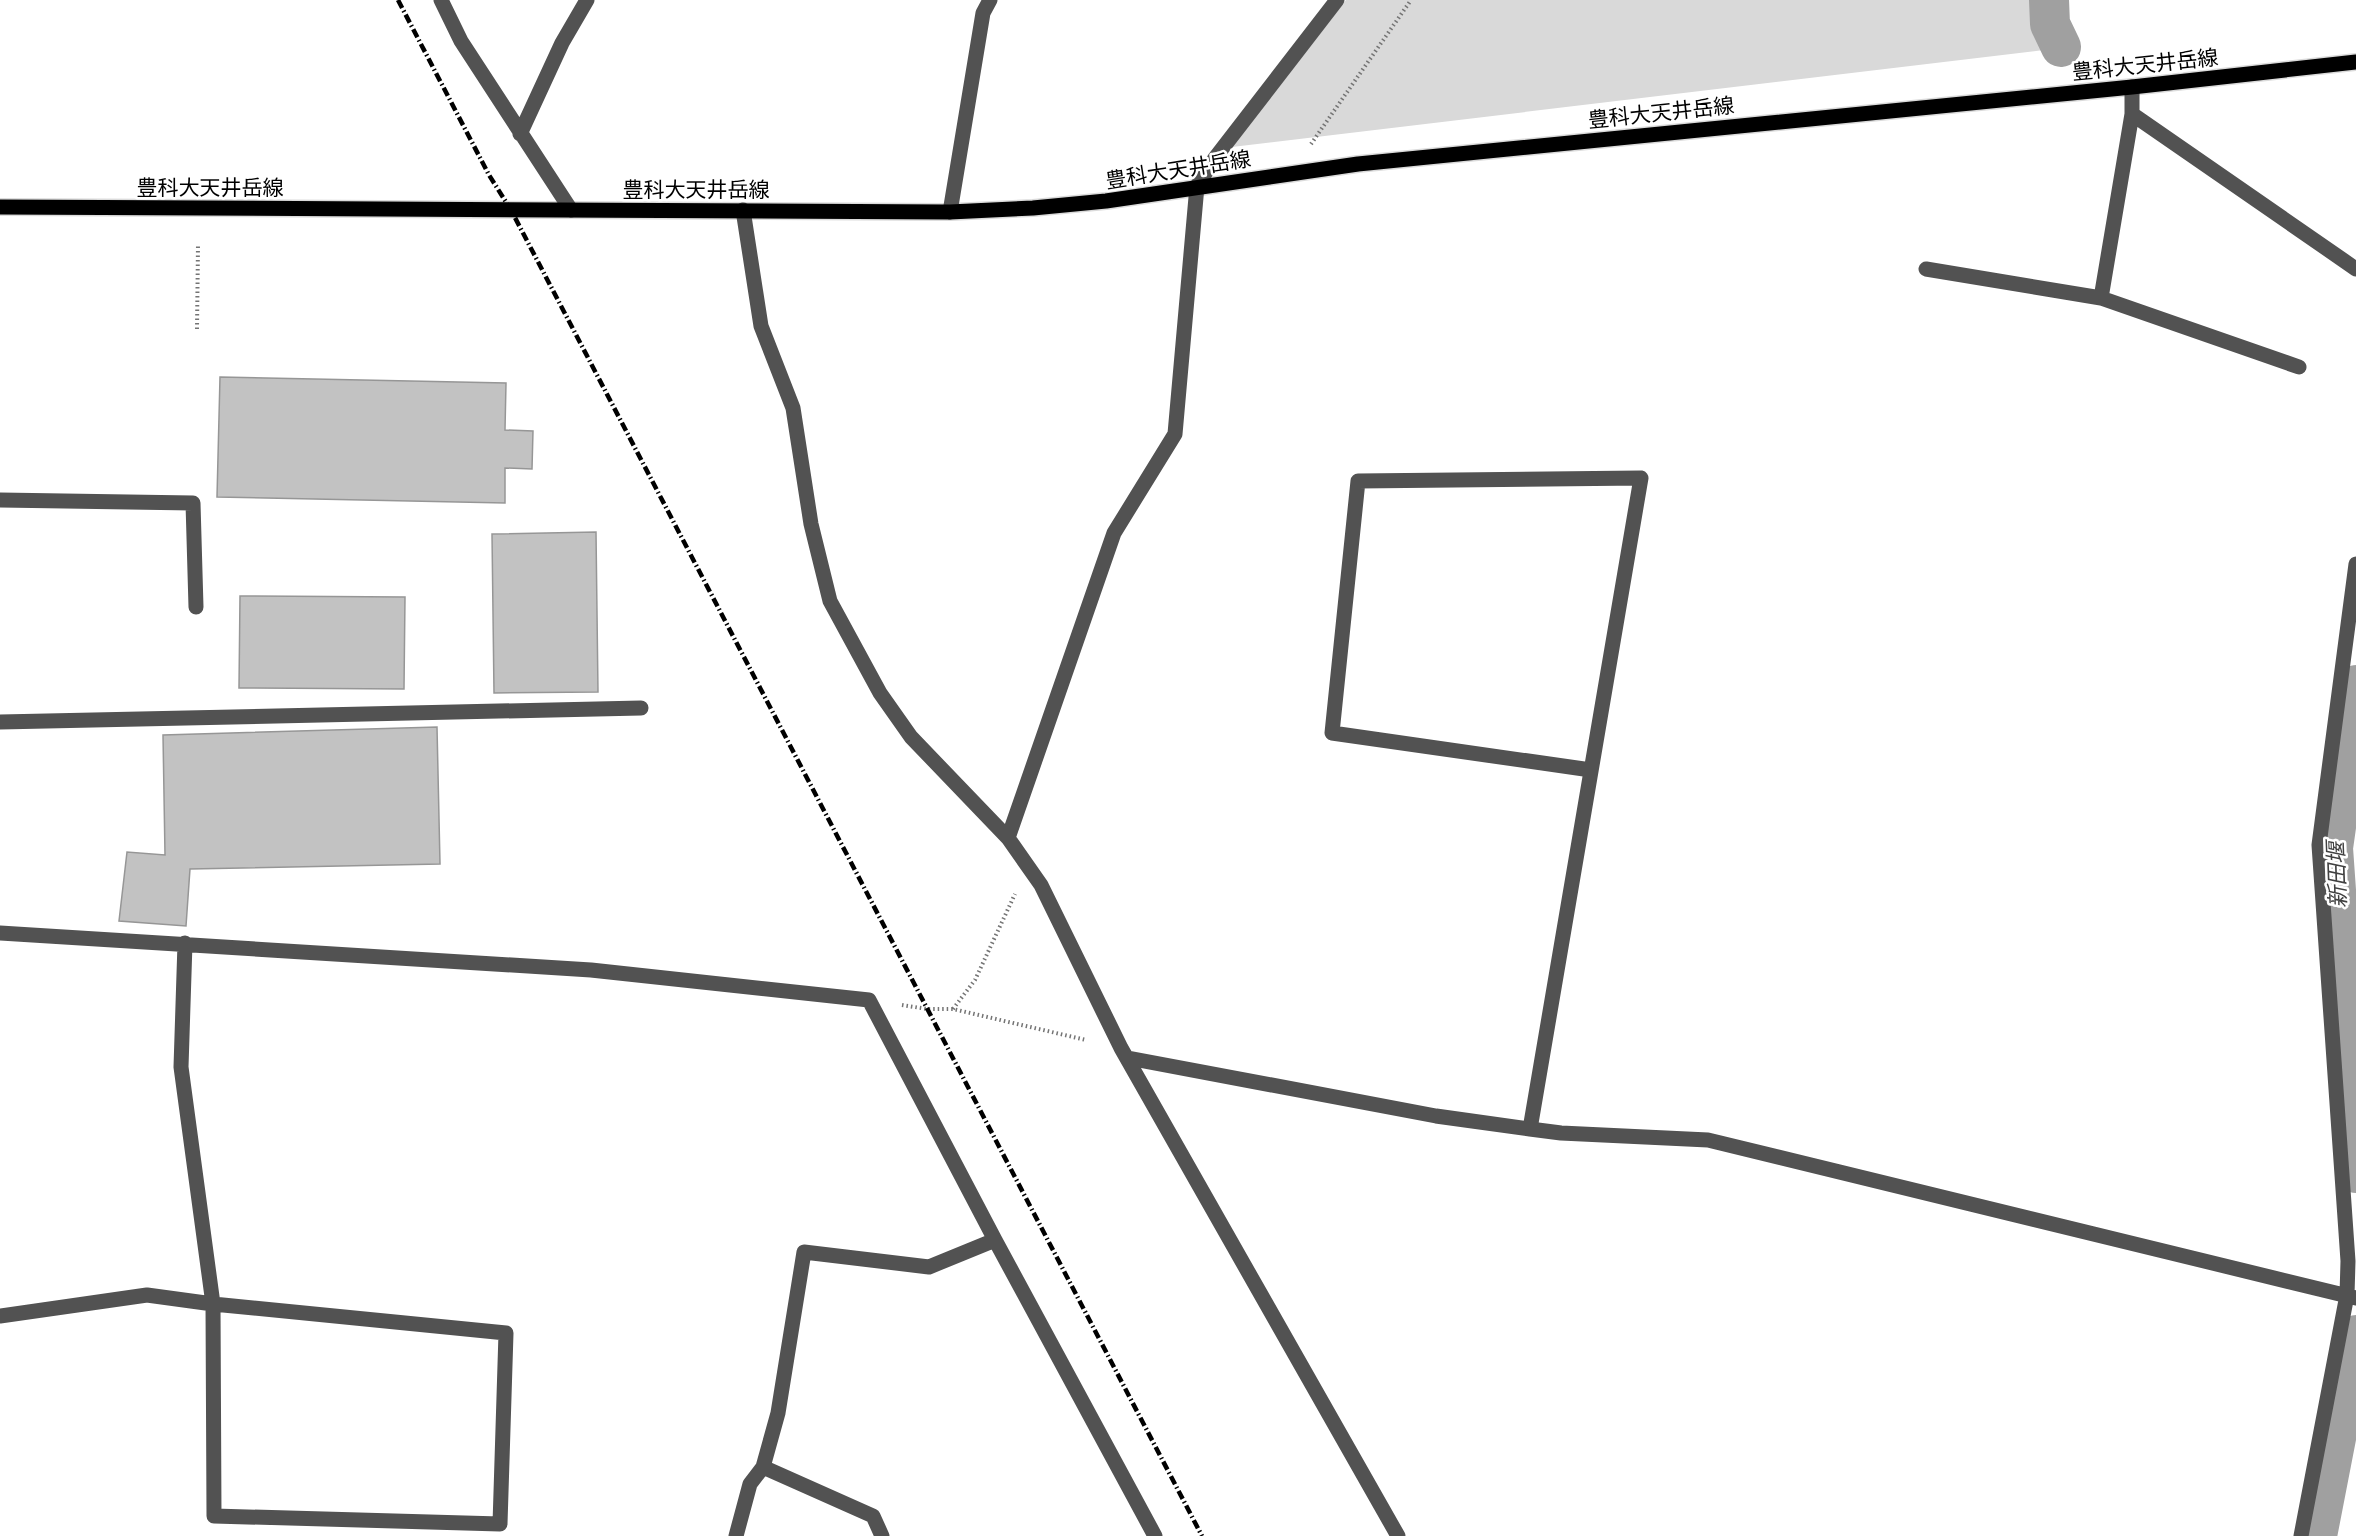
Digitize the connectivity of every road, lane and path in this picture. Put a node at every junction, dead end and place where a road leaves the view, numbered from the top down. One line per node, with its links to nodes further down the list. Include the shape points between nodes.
1 (441, 0): 9 (street, via 461,41)
2 (587, 0): 9 (street, via 562,43)
3 (990, 0): 15 (street, via 983,13)
4 (1337, 0): 11 (street)
5 (1411, 0): 10 (path)
6 (2356, 62): 7 (main road, 豊科大天井岳線)
7 (2132, 87): 8 (street); 11 (main road, 豊科大天井岳線, via 1358,164)
8 (2132, 114): 18 (street); 19 (street)
9 (520, 134): 13 (street)
10 (1309, 147)
11 (1197, 186): 15 (main road, 豊科大天井岳線, via 1106,201); 28 (street, via 1175,434 1114,533)
12 (0, 207): 13 (main road, 豊科大天井岳線)
13 (571, 210): 14 (main road, 豊科大天井岳線)
14 (743, 210): 15 (main road, 豊科大天井岳線); 28 (street, via 761,326 793,408 811,524 830,601 880,693 911,736)
15 (950, 212)
16 (198, 245): 20 (path)
17 (1926, 269): 19 (street)
18 (2356, 269)
19 (2101, 298): 21 (street)
20 (197, 329)
21 (2299, 368)
22 (0, 500): 24 (street, via 193,503)
23 (2356, 564): 37 (street, via 2319,845)
24 (196, 607)
25 (642, 708): 26 (street)
26 (0, 722)
27 (1591, 770): 27 (street, via 1332,733 1358,481 1641,478); 35 (street)
28 (1008, 838): 29 (street)
29 (1028, 866): 33 (path, via 975,980); 34 (street)
30 (0, 933): 31 (street)
31 (185, 943): 32 (street, via 591,970); 38 (street, via 181,1067)
32 (869, 1000): 33 (path); 36 (street)
33 (953, 1009): 34 (path)
34 (1125, 1053): 35 (street, via 1436,1116); 44 (street)
35 (1530, 1129): 37 (street, via 1708,1140)
36 (994, 1240): 40 (street, via 929,1267 804,1252 778,1413); 43 (street)
37 (2351, 1297): 45 (street)
38 (213, 1304): 38 (street, via 506,1333 500,1524 214,1516); 39 (street, via 147,1295)
39 (0, 1316)
40 (763, 1467): 41 (street, via 750,1484); 42 (street, via 873,1516)
41 (736, 1536)
42 (882, 1536)
43 (1155, 1536)
44 (1398, 1536)
45 (2301, 1536)

